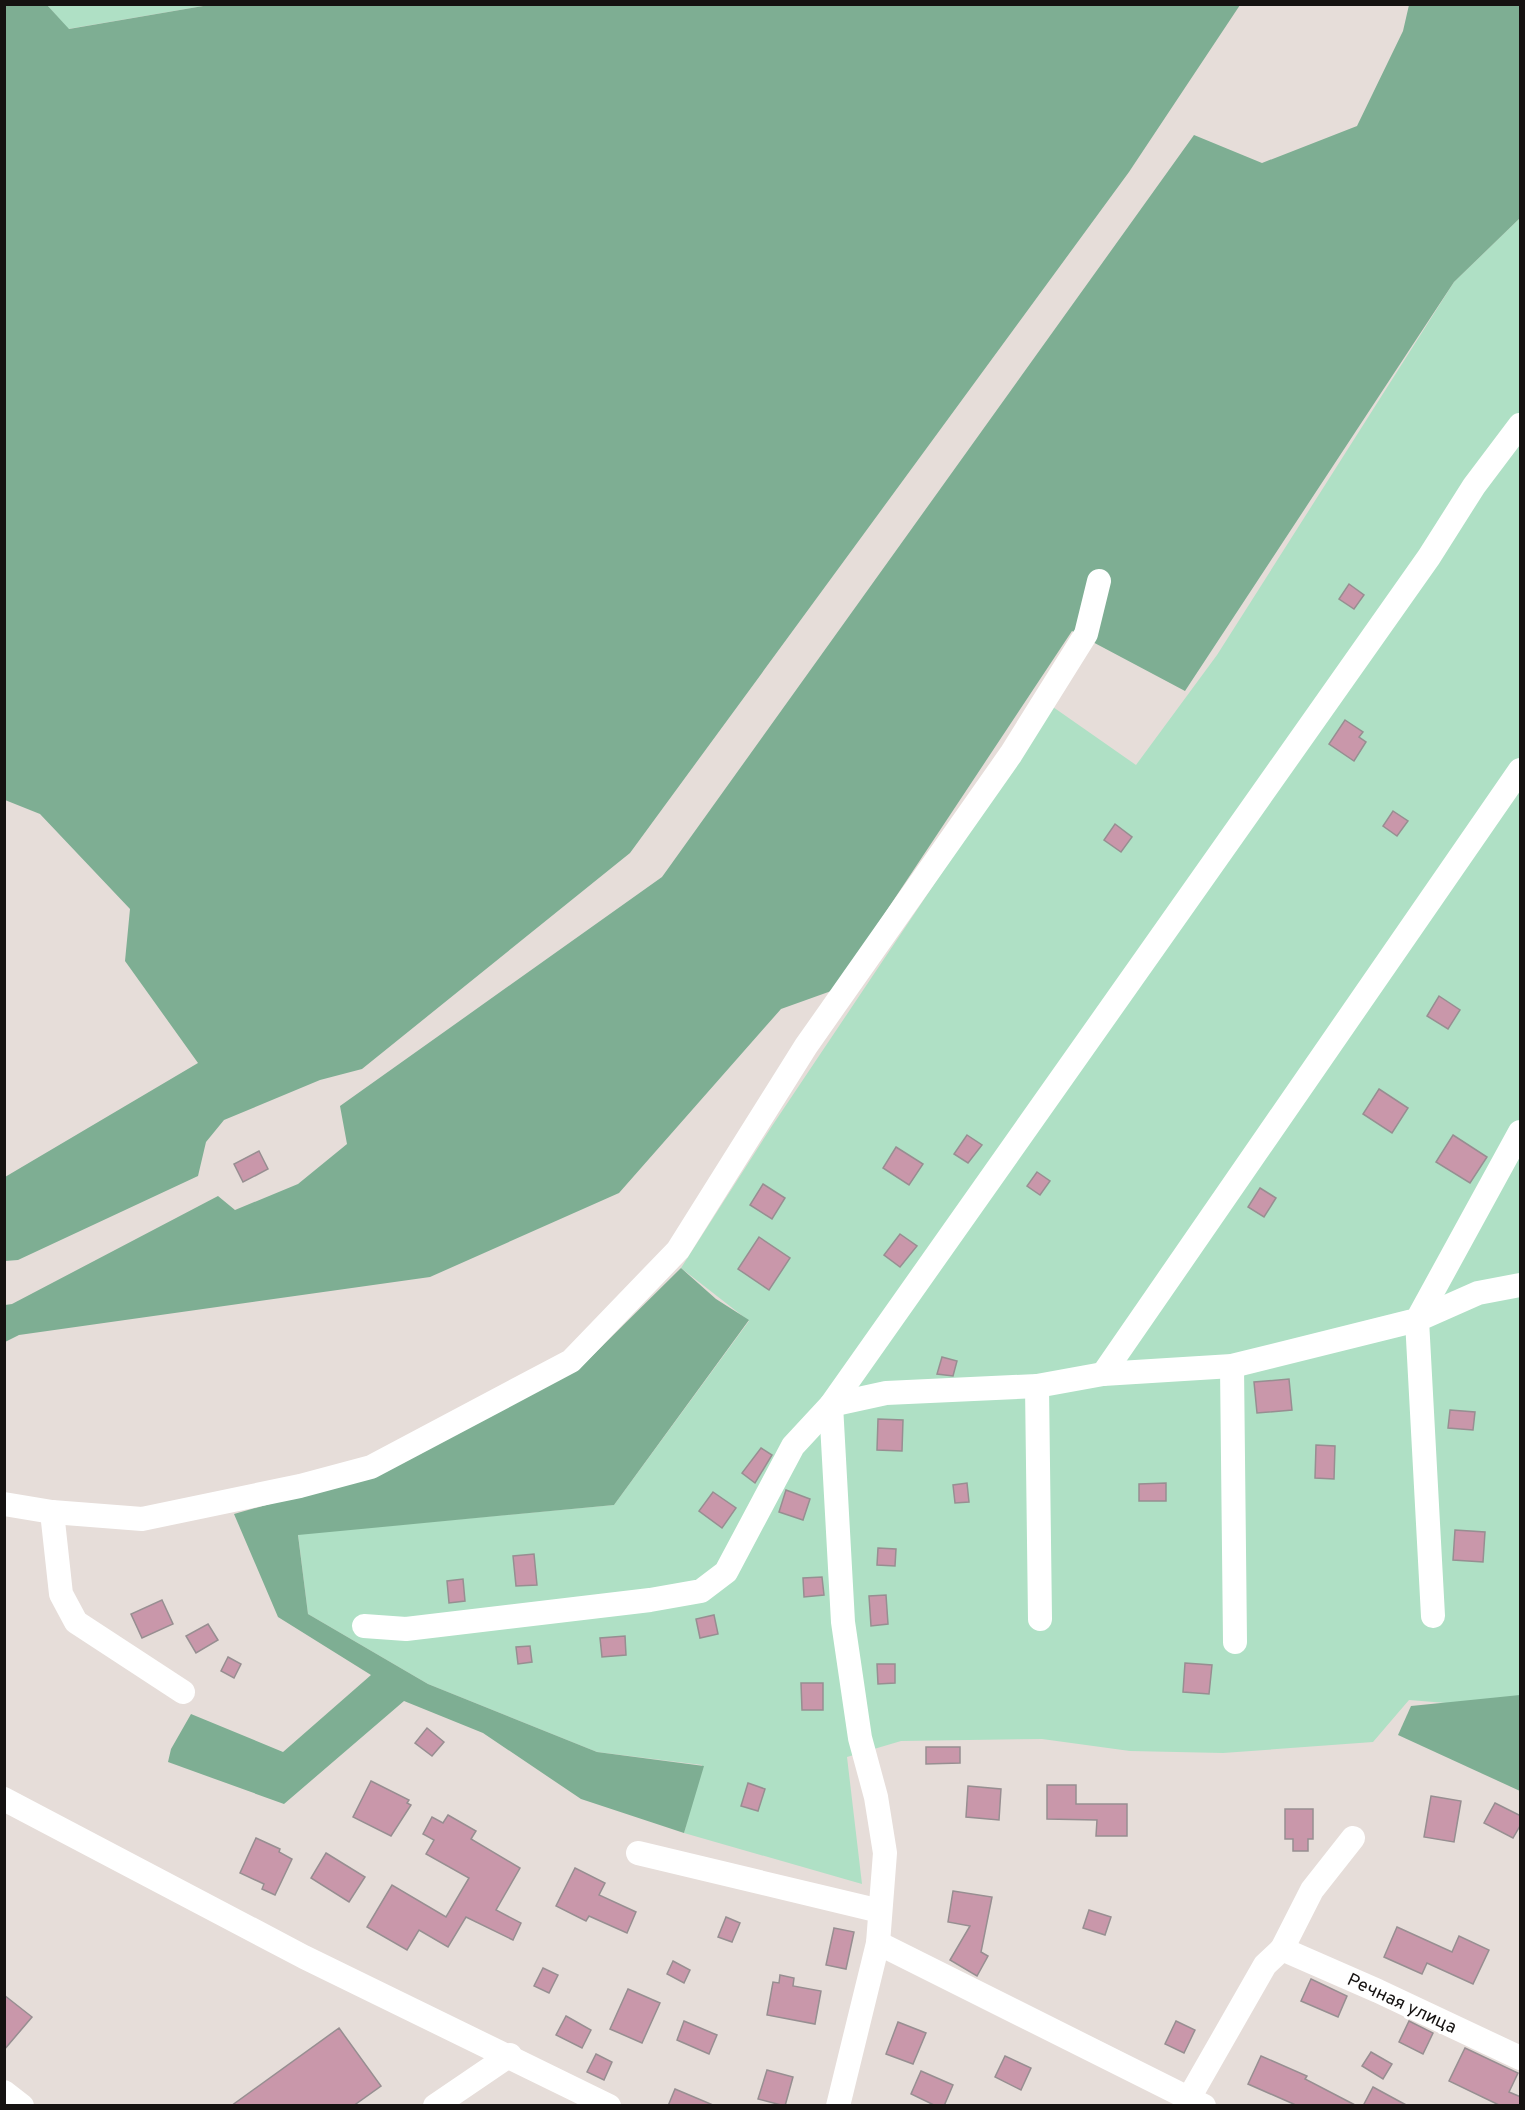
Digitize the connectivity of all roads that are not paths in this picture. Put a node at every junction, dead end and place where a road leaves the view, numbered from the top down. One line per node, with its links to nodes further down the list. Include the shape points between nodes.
1 (1521, 425): 10 (street, via 1474,486 1429,557)
2 (1100, 580): 12 (street, via 1086,634 1011,754 807,1046 678,1250 571,1361 371,1467 142,1519)
3 (1521, 770): 8 (street)
4 (1521, 1132): 6 (street)
5 (1521, 1285): 6 (street, via 1478,1293)
6 (1417, 1320): 7 (street); 13 (street)
7 (1232, 1366): 8 (street); 16 (street)
8 (1103, 1374): 9 (street)
9 (1037, 1386): 10 (street, via 886,1393); 14 (street)
10 (831, 1405): 15 (street, via 793,1446 726,1572 701,1591 406,1629); 21 (street, via 843,1622 860,1738 876,1797 885,1853)
11 (4, 1504): 12 (street)
12 (52, 1512): 17 (street, via 61,1594 76,1622)
13 (1433, 1616)
14 (1040, 1619)
15 (364, 1626)
16 (1235, 1642)
17 (183, 1692)
18 (4, 1799): 24 (street, via 304,1957)
19 (1353, 1838): 23 (street, via 1312,1890)
20 (639, 1853): 21 (street)
21 (880, 1911): 22 (street)
22 (878, 1943): 27 (street); 31 (street)
23 (1282, 1949): 25 (street, Речная улица); 27 (street, via 1265,1965)
24 (510, 2055): 29 (street); 30 (street)
25 (1521, 2058)
26 (4, 2092): 28 (street)
27 (1196, 2102)
28 (22, 2106)
29 (435, 2106)
30 (609, 2106)
31 (838, 2106)

